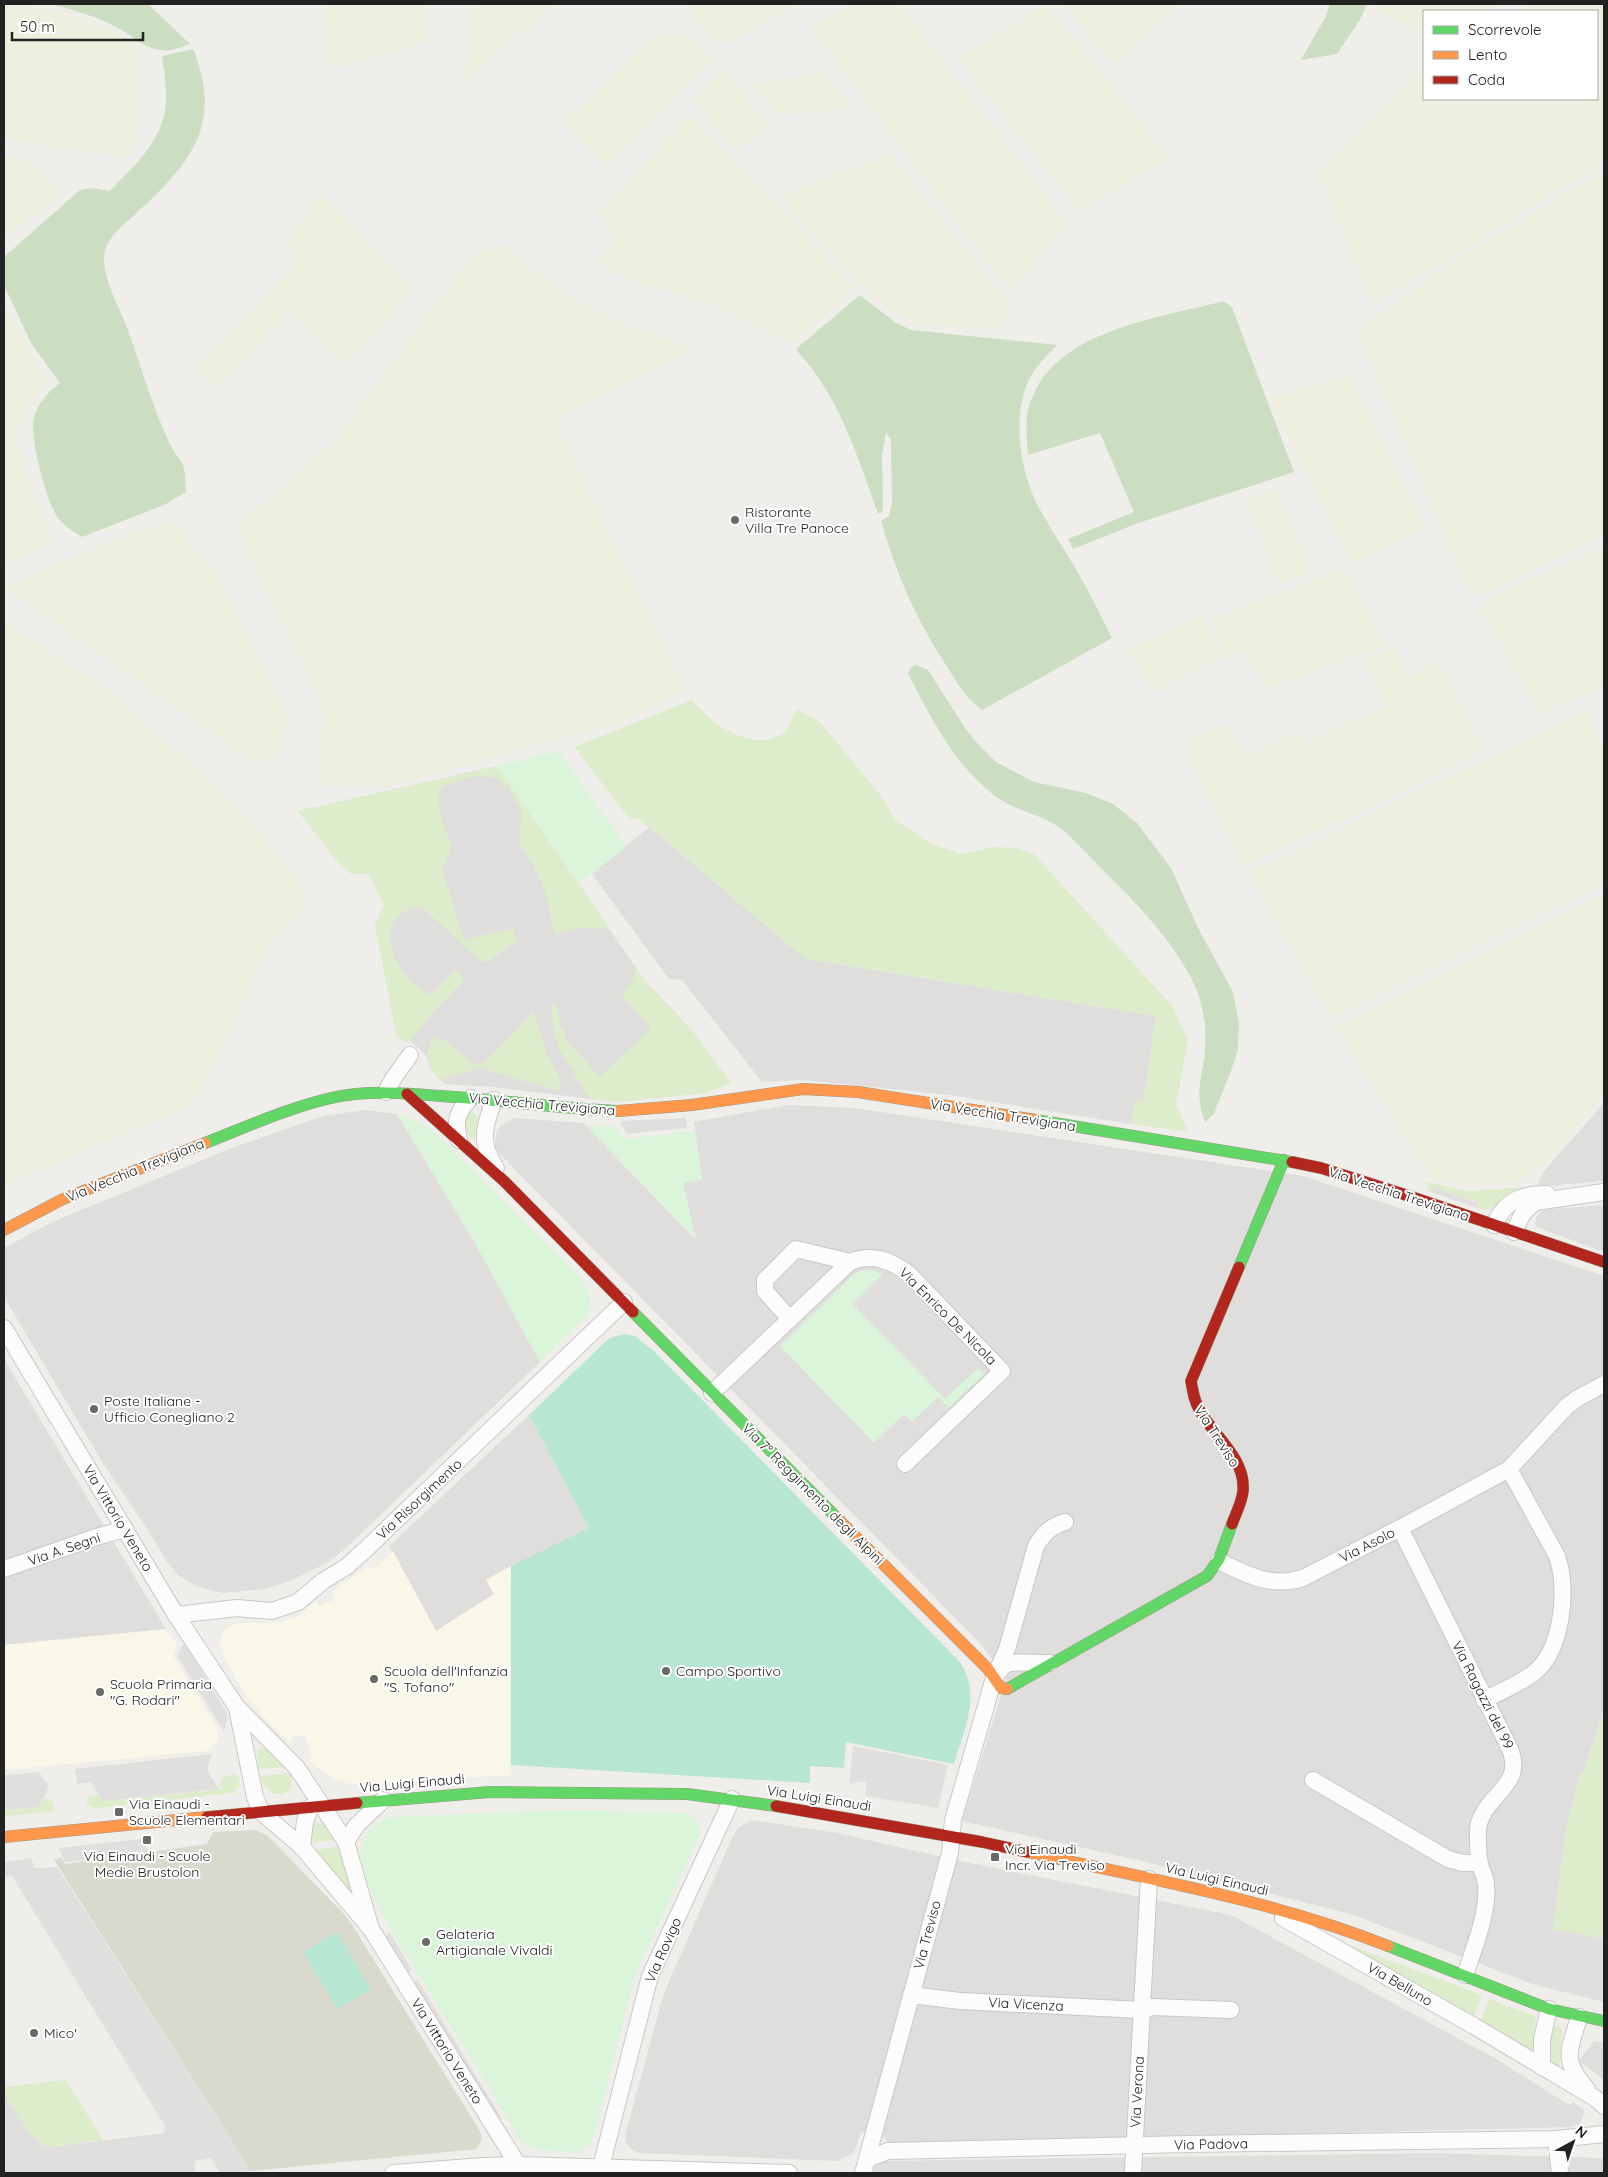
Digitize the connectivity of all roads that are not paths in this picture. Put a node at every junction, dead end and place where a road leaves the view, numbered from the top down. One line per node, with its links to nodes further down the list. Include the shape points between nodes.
1 (410, 1056): 2 (street)
2 (386, 1092): 3 (street, Via Vecchia Trevigiana); 12 (street, Via Vecchia Trevigiana, via 332,1098 299,1107 63,1199)
3 (407, 1094): 4 (street, Via Vecchia Trevigiana); 6 (street, Via 7° Reggimento degli Alpini)
4 (471, 1098): 5 (street, Via Vecchia Trevigiana); 6 (street, via 456,1119)
5 (494, 1100): 7 (street, Via Vecchia Trevigiana, via 629,1112 803,1089 830,1089); 8 (street, Via 7° Reggimento degli Alpini, via 485,1128 485,1148)
6 (459, 1140): 8 (street, Via 7° Reggimento degli Alpini)
7 (1284, 1160): 11 (street, Via Vecchia Trevigiana, via 1322,1168); 26 (street, Via Treviso, via 1191,1381 1191,1393 1197,1407 1236,1462 1243,1486)
8 (505, 1182): 16 (street, Via 7° Reggimento degli Alpini)
9 (1604, 1192): 10 (street)
10 (1574, 1195): 11 (street, via 1528,1194 1519,1197 1498,1215); 13 (street, via 1535,1202 1523,1213)
11 (1494, 1225): 13 (street, Via Vecchia Trevigiana)
12 (4, 1230)
13 (1514, 1232): 15 (street, Via Vecchia Trevigiana)
14 (850, 1262): 17 (street); 17 (street, Via Enrico De Nicola, via 796,1249 765,1280 764,1291); 21 (street, Via Enrico De Nicola, via 872,1258 897,1265 1002,1370)
15 (1604, 1262)
16 (624, 1302): 20 (street, Via 7° Reggimento degli Alpini); 28 (street, Via Risorgimento, via 365,1550 298,1602 272,1611 236,1608)
17 (790, 1318): 20 (street)
18 (4, 1328): 25 (street, Via Vittorio Veneto)
19 (1604, 1384): 22 (street, Via Asolo, via 1568,1406)
20 (712, 1393): 30 (street, Via 7° Reggimento degli Alpini, via 988,1669)
21 (905, 1464)
22 (1509, 1470): 24 (street, Via Asolo); 31 (street, via 1557,1556 1562,1571 1562,1598 1554,1640 1543,1663 1524,1679)
23 (1066, 1522): 30 (street, via 1043,1534 1036,1546)
24 (1400, 1528): 26 (street, Via Asolo, via 1291,1582 1267,1582); 31 (street, Via Ragazzi del 99)
25 (124, 1529): 27 (street, Via A. Segni); 28 (street, Via Vittorio Veneto)
26 (1219, 1561): 29 (street, Via Treviso, via 1207,1576)
27 (4, 1569)
28 (176, 1615): 32 (street, Via Vittorio Veneto)
29 (1052, 1663): 30 (street, Via Treviso, via 1009,1689); 30 (street, Via Treviso, via 1004,1665)
30 (994, 1688): 39 (street, Via Treviso, via 953,1820)
31 (1484, 1700): 42 (street, Via Ragazzi del 99, via 1515,1765 1512,1775 1479,1824)
32 (236, 1706): 36 (street, Via Vittorio Veneto, via 297,1768); 37 (street, Via Vittorio Veneto)
33 (1313, 1780): 42 (street, via 1448,1859)
34 (732, 1799): 35 (street, Via Luigi Einaudi, via 687,1794 542,1791); 39 (street, Via Luigi Einaudi); 59 (street, Via Rovigo, via 650,1976)
35 (383, 1800): 36 (street, Via Luigi Einaudi); 40 (street, via 356,1826)
36 (317, 1807): 37 (street, Via Luigi Einaudi); 40 (street, Via Vittorio Veneto); 41 (street, via 305,1821)
37 (261, 1812): 38 (street, Via Luigi Einaudi); 41 (street, Via Vittorio Veneto)
38 (4, 1837)
39 (952, 1837): 43 (street, Via Luigi Einaudi); 47 (street, Via Treviso)
40 (346, 1842): 45 (street, Via Vittorio Veneto)
41 (302, 1847): 45 (street, Via Vittorio Veneto)
42 (1479, 1863): 46 (street, Via Ragazzi del 99, via 1486,1882 1486,1897 1478,1937)
43 (1149, 1879): 44 (street, Via Luigi Einaudi); 49 (street, Via Verona)
44 (1258, 1903): 46 (street, Via Luigi Einaudi, via 1340,1928); 53 (street, Via Belluno)
45 (371, 1928): 60 (street, Via Vittorio Veneto)
46 (1465, 1976): 48 (street, Via Luigi Einaudi)
47 (911, 1996): 49 (street, Via Vicenza); 58 (street, Via Treviso)
48 (1549, 2009): 51 (street, Via Luigi Einaudi); 53 (street, via 1542,2039)
49 (1142, 2010): 50 (street, via 1152,2007); 57 (street, Via Verona)
50 (1231, 2010)
51 (1578, 2017): 52 (street, Via Luigi Einaudi); 54 (street, Via Belluno, via 1568,2053 1570,2065)
52 (1604, 2021)
53 (1542, 2066): 54 (street, Via Belluno)
54 (1600, 2102)
55 (1604, 2134): 56 (street, Via Padova)
56 (1556, 2139): 57 (street, Via Padova); 64 (street)
57 (1134, 2146): 58 (street, Via Padova, via 888,2152); 63 (street, Via Verona)
58 (865, 2166)
59 (601, 2167): 60 (street); 62 (street)
60 (521, 2169): 61 (street, via 483,2166)
61 (393, 2173)
62 (789, 2173)
63 (1133, 2173)
64 (1560, 2173)

